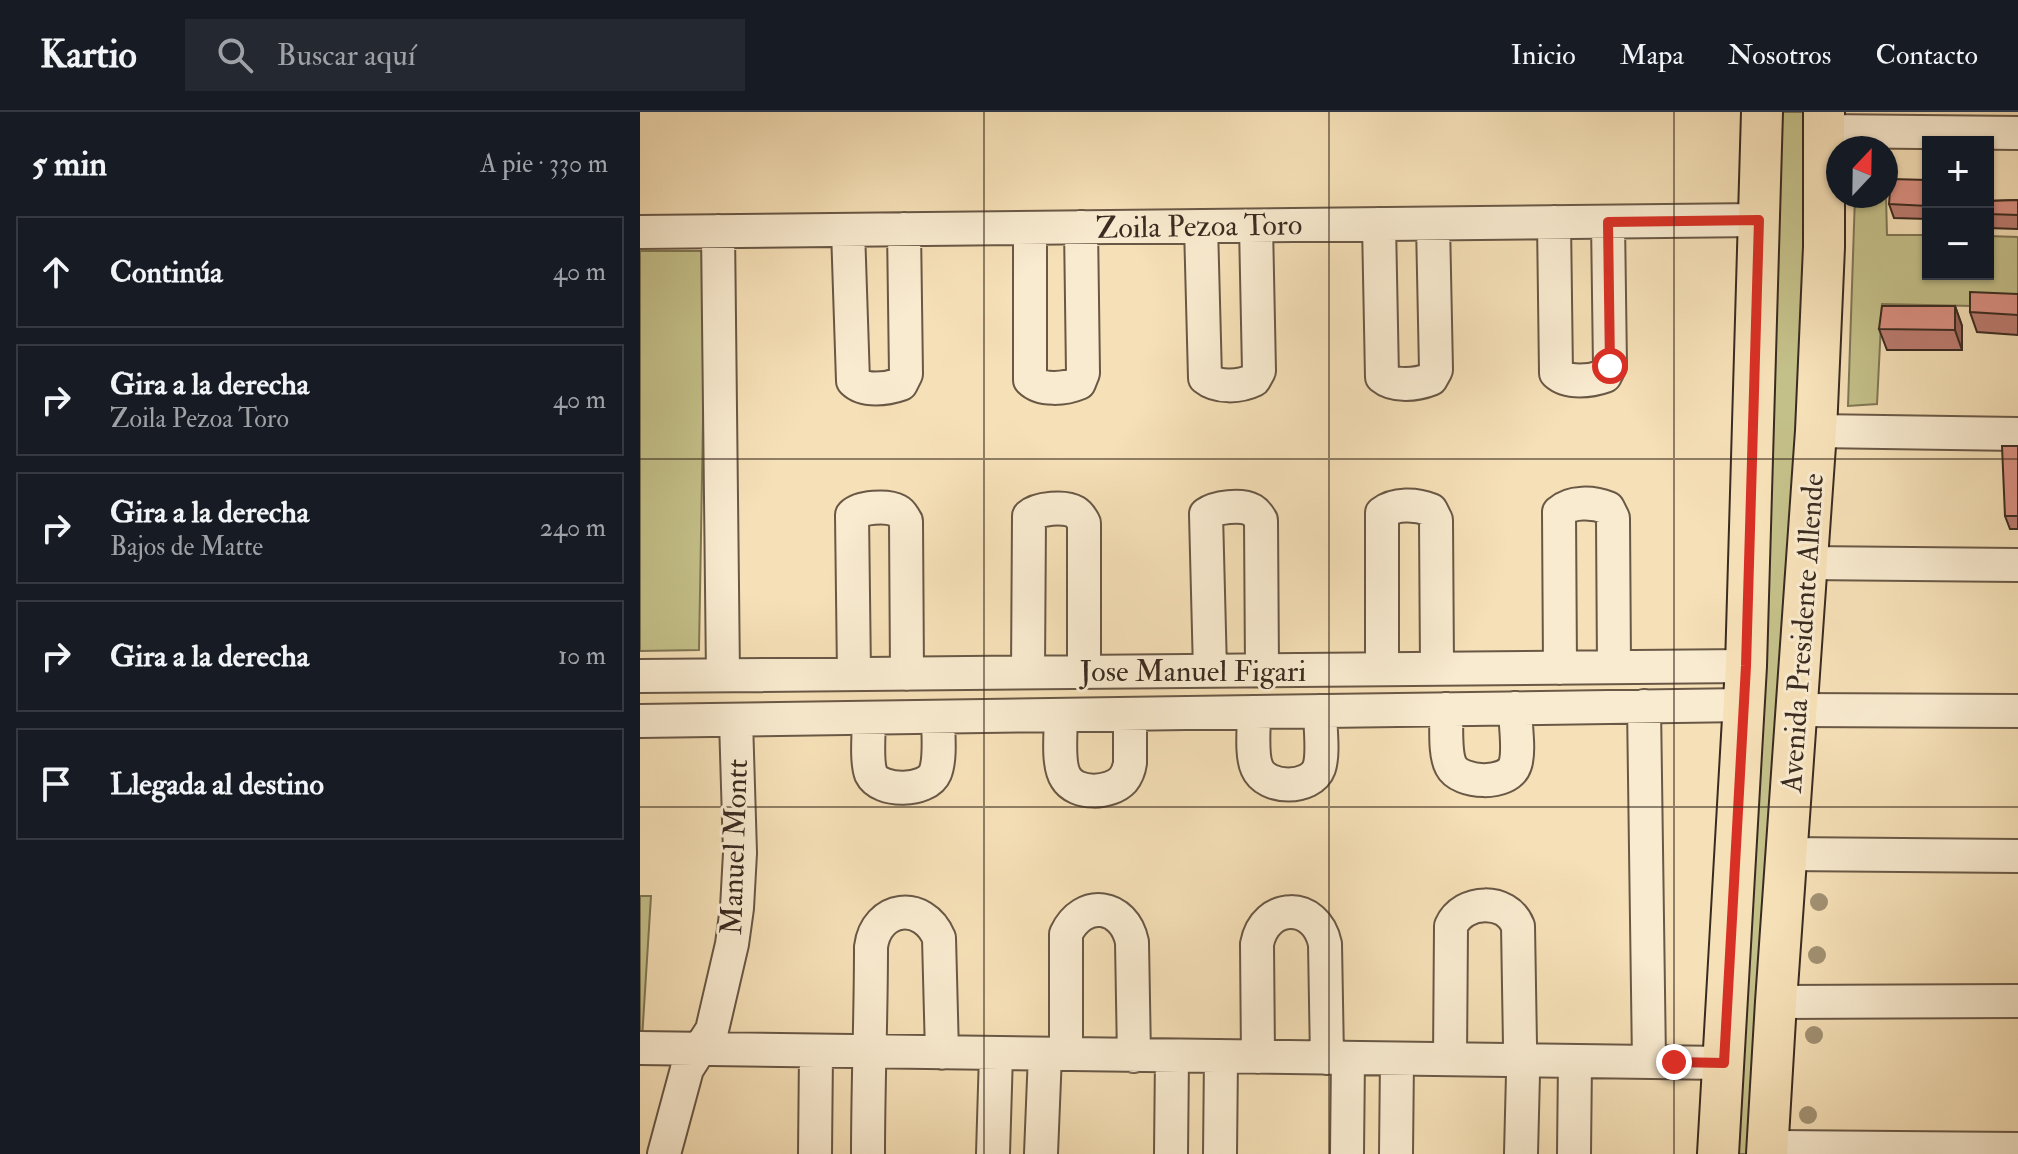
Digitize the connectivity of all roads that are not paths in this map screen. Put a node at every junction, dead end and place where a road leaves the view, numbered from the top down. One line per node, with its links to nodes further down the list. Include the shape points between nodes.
1 (1762, 112): 4 (main road)
2 (1824, 122): 3 (street); 17 (main road, Avenida Presidente Allende)
3 (2018, 133)
4 (1759, 220): 6 (street, Zoila Pezoa Toro); 21 (main road)
5 (1554, 222): 6 (street, Zoila Pezoa Toro); 6 (street, via 1556,373 1570,380 1597,379 1610,366); 8 (street, Zoila Pezoa Toro)
6 (1608, 222)
7 (1379, 224): 8 (street, Zoila Pezoa Toro); 8 (street, via 1382,377 1395,384 1423,382 1436,370); 10 (street, Zoila Pezoa Toro)
8 (1433, 224)
9 (1201, 226): 10 (street, Zoila Pezoa Toro); 10 (street, via 1205,378 1218,385 1246,384 1259,371); 11 (street, Zoila Pezoa Toro)
10 (1256, 226)
11 (1081, 227): 12 (street, Zoila Pezoa Toro); 12 (street, via 1083,373 1071,386 1043,387 1030,380)
12 (1030, 228): 13 (street, Zoila Pezoa Toro)
13 (904, 229): 14 (street, Zoila Pezoa Toro); 14 (street, via 906,374 893,387 866,388 853,381)
14 (848, 230): 15 (street, Zoila Pezoa Toro)
15 (718, 231): 16 (street, Zoila Pezoa Toro); 32 (street)
16 (640, 232)
17 (1816, 431): 18 (street); 19 (main road, Avenida Presidente Allende)
18 (2018, 434)
19 (1806, 563): 20 (street); 38 (main road, Avenida Presidente Allende)
20 (2018, 565)
21 (1746, 666): 22 (street, Jose Manuel Figari); 34 (main road)
22 (1614, 667): 23 (street, Jose Manuel Figari); 23 (street, via 1613,518 1600,505 1572,504 1559,512)
23 (1560, 668): 25 (street, Jose Manuel Figari)
24 (1382, 669): 25 (street, Jose Manuel Figari); 25 (street, via 1382,513 1395,506 1423,507 1436,520); 26 (street, Jose Manuel Figari)
25 (1437, 669)
26 (1262, 670): 27 (street, Jose Manuel Figari); 27 (street, via 1261,520 1247,508 1219,507 1206,514)
27 (1210, 671): 29 (street, Jose Manuel Figari)
28 (1028, 672): 29 (street, Jose Manuel Figari); 29 (street, via 1029,516 1042,509 1070,510 1084,523); 31 (street, Jose Manuel Figari)
29 (1084, 672)
30 (854, 674): 31 (street, Jose Manuel Figari); 31 (street, via 852,515 865,508 893,509 906,521); 32 (street, Jose Manuel Figari)
31 (907, 674)
32 (723, 675): 33 (street, Jose Manuel Figari)
33 (640, 676)
34 (1744, 705): 35 (street, Jose Manuel Figari); 69 (main road)
35 (1644, 706): 36 (street, Jose Manuel Figari); 68 (street)
36 (1515, 708): 37 (street, Jose Manuel Figari); 37 (street, via 1514,769 1504,778 1483,779 1463,777 1451,768)
37 (1446, 709): 39 (street, Jose Manuel Figari)
38 (1796, 710): 40 (street); 48 (main road, Avenida Presidente Allende)
39 (1320, 711): 41 (street, Jose Manuel Figari); 41 (street, via 1318,771 1302,783 1273,782 1258,771)
40 (2018, 711)
41 (1254, 712): 42 (street, Jose Manuel Figari)
42 (1130, 714): 43 (street, Jose Manuel Figari); 43 (street, via 1129,771 1112,788 1094,790 1077,788 1065,777)
43 (1061, 715): 44 (street, Jose Manuel Figari)
44 (938, 717): 45 (street, Jose Manuel Figari); 45 (street, via 937,770 930,781 914,787 885,786 872,775)
45 (869, 718): 46 (street, Jose Manuel Figari)
46 (736, 720): 47 (street, Jose Manuel Figari); 53 (street, Manuel Montt, via 737,908 719,1005)
47 (640, 721)
48 (1786, 854): 49 (street); 51 (main road, Avenida Presidente Allende)
49 (2018, 856)
50 (2018, 1001): 51 (street)
51 (1776, 1002): 71 (main road, Avenida Presidente Allende)
52 (640, 1048): 53 (street)
53 (699, 1050): 54 (street); 72 (street, Manuel Montt, via 687,1069)
54 (816, 1052): 55 (street); 73 (street)
55 (870, 1052): 56 (street); 56 (street, via 872,938 881,922 904,912 930,922 939,938); 74 (street)
56 (942, 1053): 57 (street)
57 (996, 1054): 58 (street); 75 (street)
58 (1056, 1054): 59 (street); 59 (street, via 1066,934 1078,917 1097,910 1117,915 1130,931); 76 (street)
59 (1134, 1056): 60 (street)
60 (1172, 1056): 61 (street); 77 (street)
61 (1221, 1057): 62 (street); 78 (street)
62 (1258, 1057): 63 (street); 63 (street, via 1259,935 1270,919 1297,912 1313,920 1323,935)
63 (1338, 1058): 64 (street); 79 (street)
64 (1397, 1059): 65 (street); 80 (street)
65 (1450, 1059): 66 (street); 66 (street, via 1451,926 1465,909 1493,906 1506,910 1518,926)
66 (1522, 1061): 67 (street); 81 (street)
67 (1575, 1061): 68 (street); 82 (street)
68 (1649, 1062): 69 (street)
69 (1724, 1063): 83 (main road)
70 (2018, 1149): 71 (street)
71 (1768, 1151)
72 (664, 1154)
73 (815, 1154)
74 (868, 1154)
75 (993, 1154)
76 (1041, 1154)
77 (1171, 1154)
78 (1220, 1154)
79 (1347, 1154)
80 (1396, 1154)
81 (1521, 1154)
82 (1574, 1154)
83 (1718, 1154)

